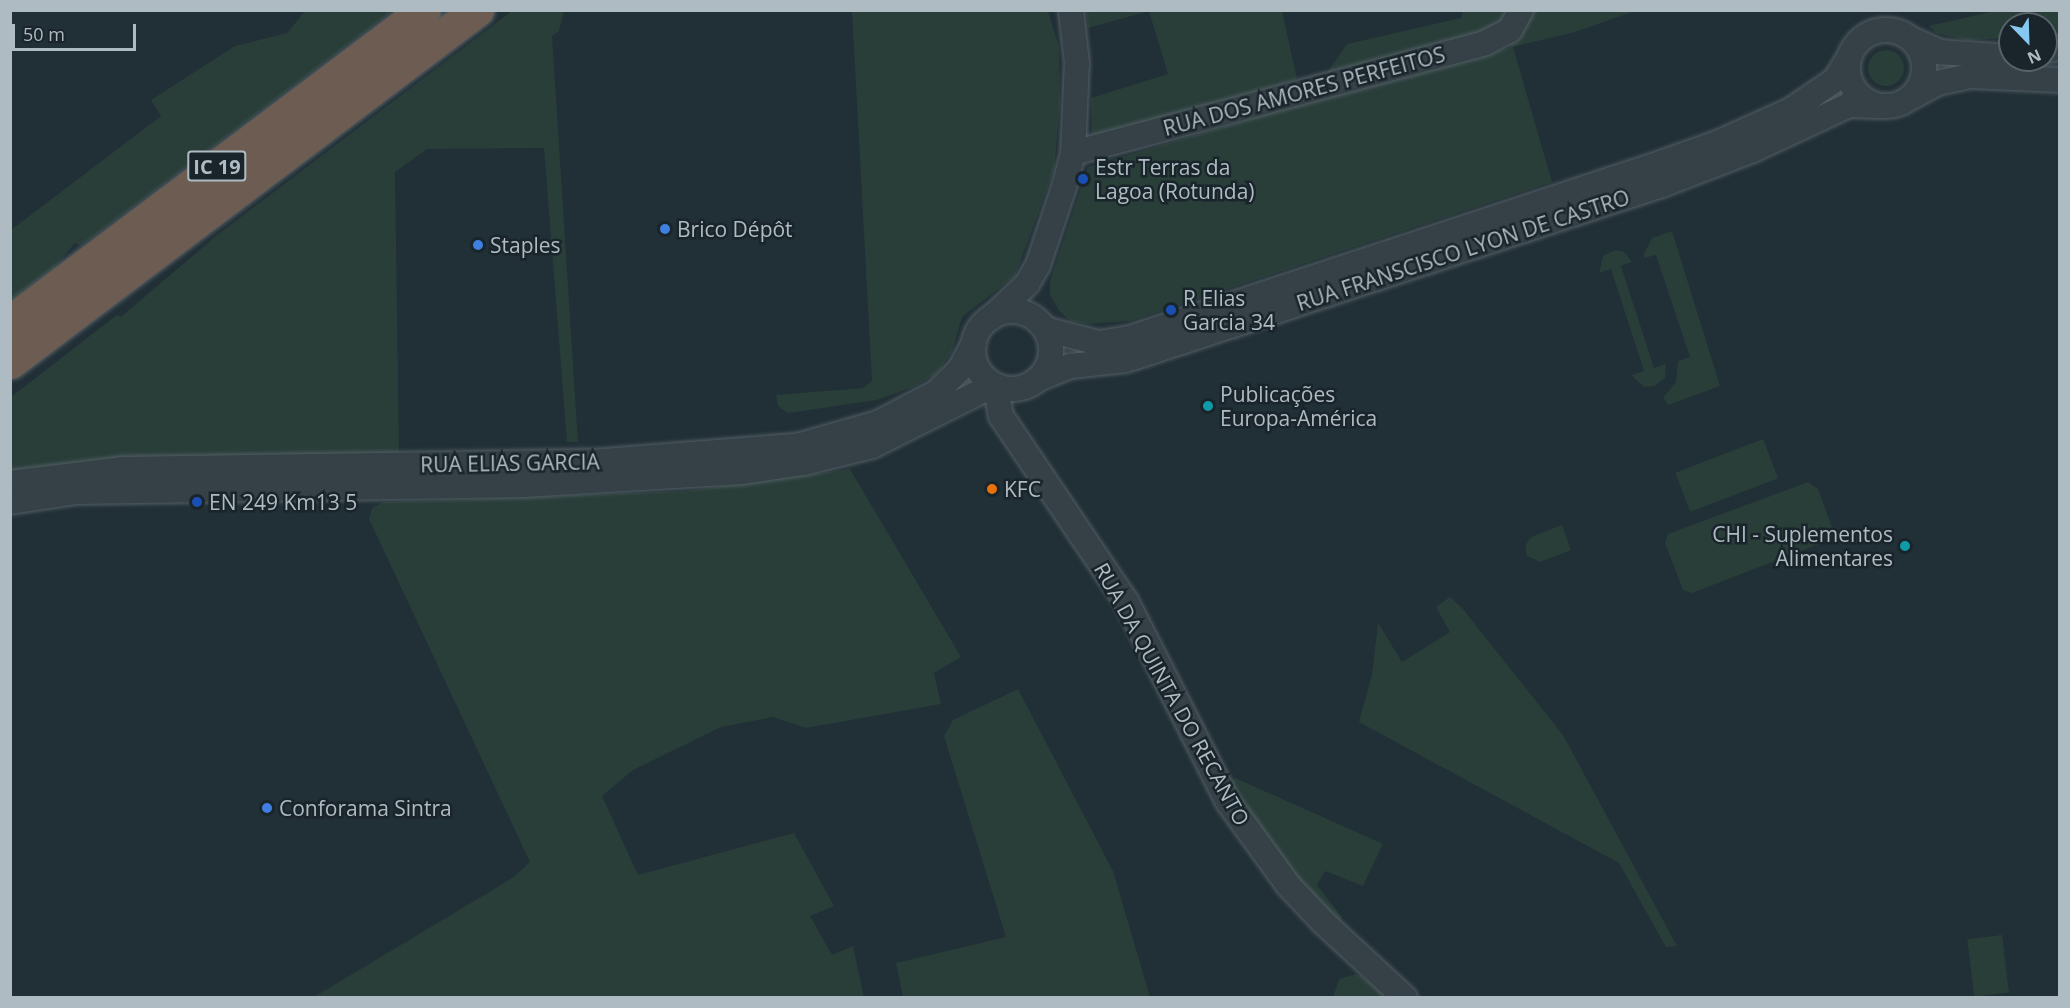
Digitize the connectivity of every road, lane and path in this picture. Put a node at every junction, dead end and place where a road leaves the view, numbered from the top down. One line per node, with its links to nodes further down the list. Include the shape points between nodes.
1 (424, 10): 14 (highway, IC 19)
2 (477, 10): 17 (highway, IC 19)
3 (1071, 10): 11 (street, via 1077,63)
4 (1521, 10): 11 (street, RUA DOS AMORES PERFEITOS, via 1510,30 1485,43)
5 (1913, 40): 6 (street, via 1940,52); 7 (street, via 1901,32 1881,30 1862,38); 9 (street, via 1920,49 1925,70)
6 (1998, 56)
7 (1850, 58): 10 (street, via 1848,69 1854,89 1871,103); 15 (street, RUA FRANSCISCO LYON DE CASTRO, via 1835,80 1791,110 1720,142 1652,166 1122,340 1083,341)
8 (2060, 80): 9 (street, via 1970,76 1937,83)
9 (1910, 98): 10 (street)
10 (1882, 106): 18 (street, RUA FRANSCISCO LYON DE CASTRO, via 1849,105 1753,150 1659,186 1137,356 1071,366)
11 (1073, 153): 12 (street)
12 (1038, 265): 13 (street, via 1015,299); 15 (street, via 1034,299)
13 (991, 318): 15 (street, via 1021,312); 16 (street)
14 (10, 322)
15 (1044, 328): 18 (street, via 1051,351)
16 (974, 343): 19 (street, via 978,370); 22 (street, RUA ELIAS GARCIA, via 960,369 937,392 878,423 797,446 592,462 122,469)
17 (10, 362)
18 (1029, 384): 19 (street); 21 (street, via 1009,404)
19 (995, 385): 20 (street, RUA ELIAS GARCIA); 21 (street, RUA DA QUINTA DO RECANTO)
20 (947, 408): 21 (street, via 971,404); 23 (street, RUA ELIAS GARCIA, via 872,446 774,468 523,485 75,492)
21 (1004, 422): 24 (street, RUA DA QUINTA DO RECANTO, via 1126,601 1202,758 1256,845 1323,922)
22 (10, 483)
23 (10, 502)
24 (1405, 998)

